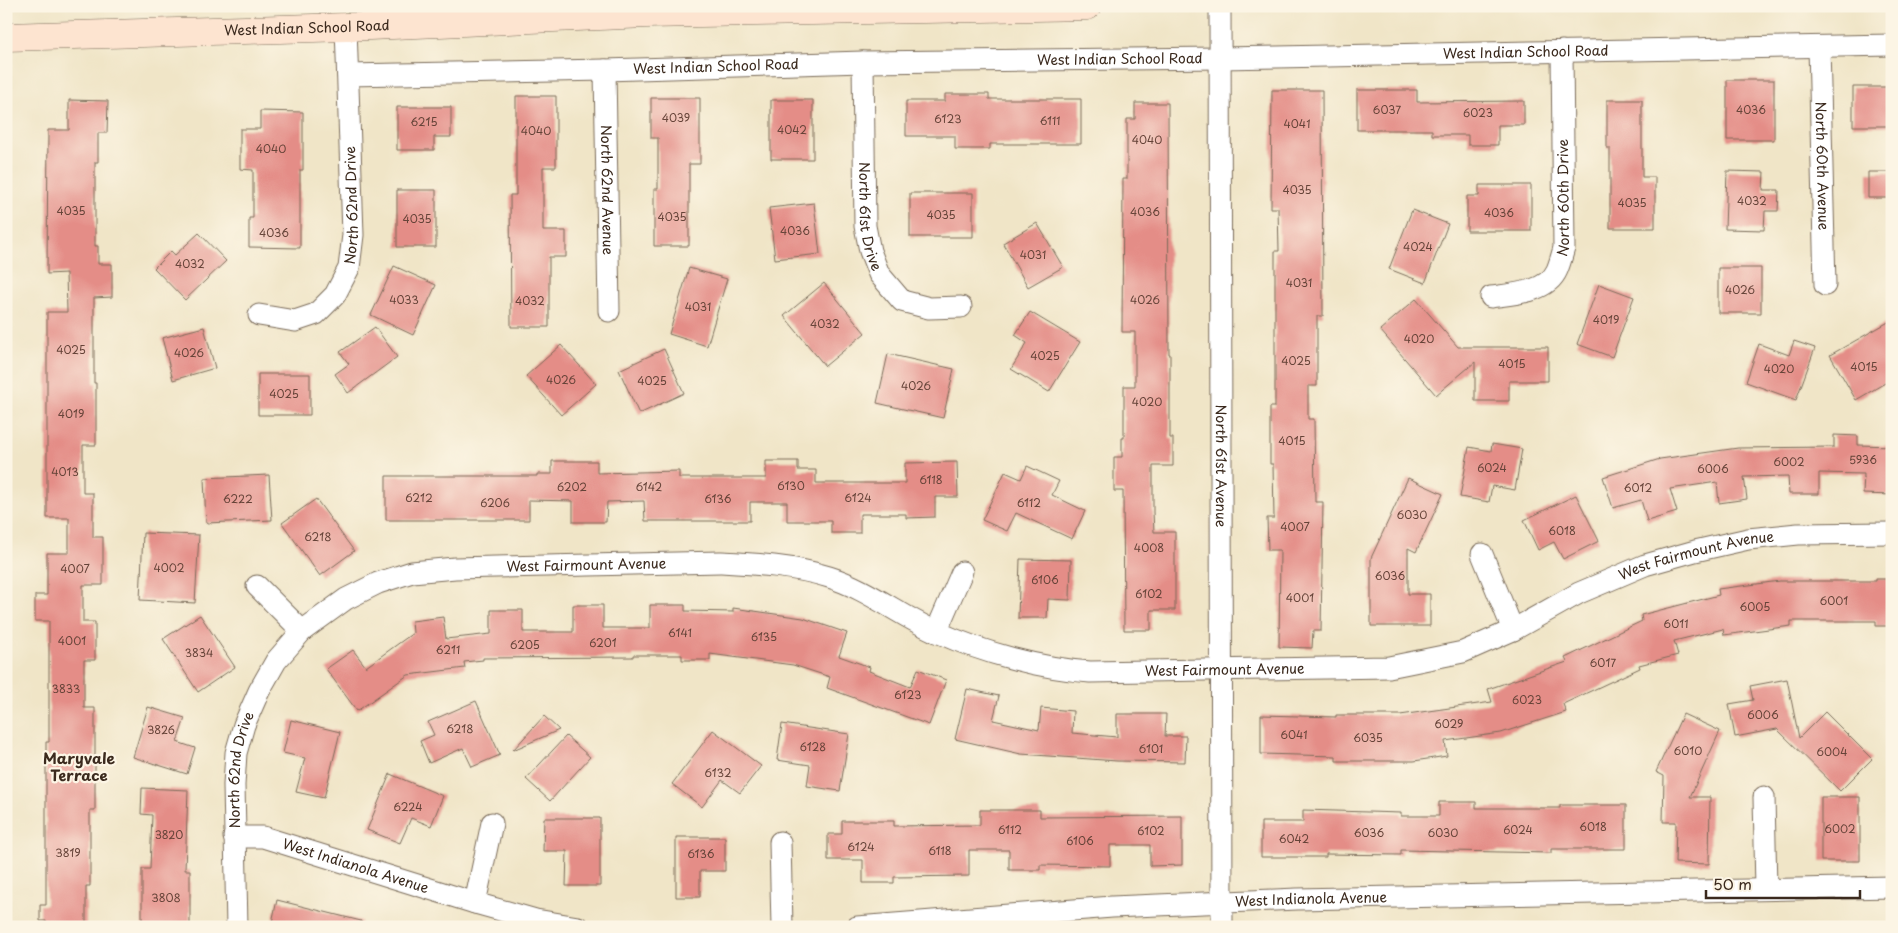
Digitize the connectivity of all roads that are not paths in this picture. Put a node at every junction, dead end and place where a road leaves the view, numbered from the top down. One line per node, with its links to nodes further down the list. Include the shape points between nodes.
1 (1087, 6): 3 (main road, West Indian School Road, via 646,14)
2 (1220, 6): 8 (street, North 61st Avenue)
3 (346, 27): 4 (main road, West Indian School Road); 11 (street, North 62nd Drive)
4 (6, 37)
5 (1892, 45): 6 (street, West Indian School Road)
6 (1818, 47): 7 (street, West Indian School Road); 12 (street, North 60th Avenue)
7 (1562, 51): 8 (street, West Indian School Road); 13 (street, North 60th Drive, via 1564,248 1557,272 1545,284 1527,291)
8 (1220, 58): 9 (street, West Indian School Road); 24 (street, North 61st Avenue)
9 (863, 62): 10 (street, West Indian School Road); 14 (street, North 61st Drive, via 865,226 879,274 902,301 929,308)
10 (605, 70): 11 (street, West Indian School Road); 15 (street, North 62nd Avenue)
11 (348, 74): 16 (street, North 62nd Drive, via 353,235 349,268 335,295 316,314 294,321)
12 (1824, 285)
13 (1491, 297)
14 (961, 307)
15 (609, 311)
16 (259, 315)
17 (1892, 533): 21 (street, West Fairmount Avenue, via 1790,535 1748,539 1695,551 1645,565 1579,593)
18 (1482, 554): 21 (street)
19 (962, 572): 23 (street)
20 (257, 586): 22 (street)
21 (1513, 630): 24 (street, West Fairmount Avenue, via 1463,652 1388,667)
22 (302, 631): 23 (street, West Fairmount Avenue, via 346,599 378,583 412,572 455,568 720,562 757,564 828,577 863,590); 27 (street, North 62nd Drive, via 276,661 244,725 236,753)
23 (936, 632): 24 (street, West Fairmount Avenue, via 999,654 1057,669 1090,672)
24 (1221, 671): 31 (street, North 61st Avenue)
25 (1764, 797): 30 (street)
26 (492, 823): 32 (street)
27 (234, 837): 32 (street, West Indianola Avenue, via 263,837); 33 (street, North 62nd Drive)
28 (780, 842): 35 (street)
29 (1892, 887): 30 (street, West Indianola Avenue)
30 (1766, 889): 31 (street, West Indianola Avenue)
31 (1222, 902): 36 (street, West Indianola Avenue); 37 (street, North 61st Avenue)
32 (475, 903): 34 (street, West Indianola Avenue, via 536,920)
33 (236, 927)
34 (578, 927)
35 (782, 927)
36 (857, 927)
37 (1222, 927)

